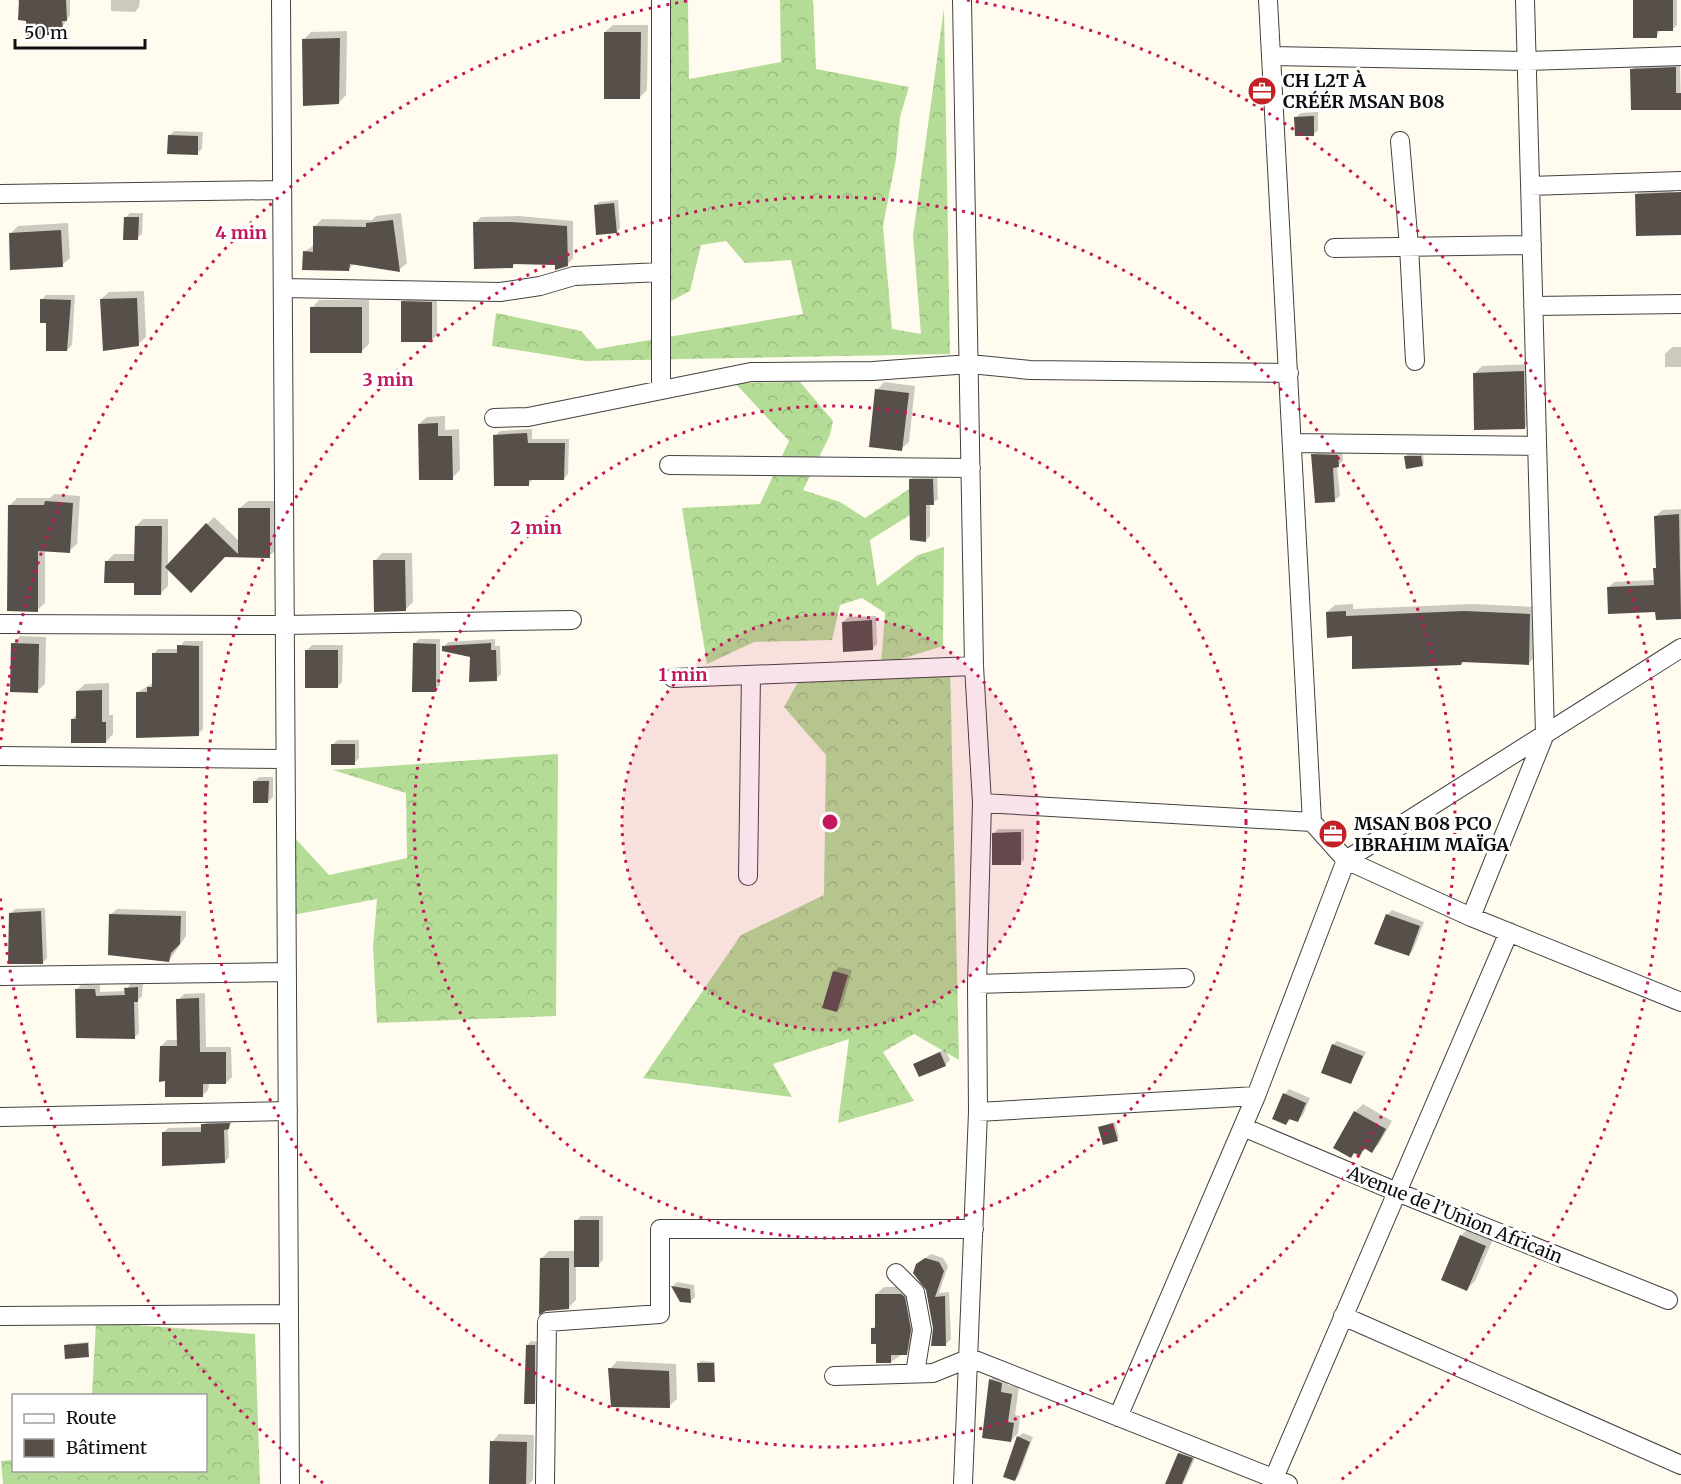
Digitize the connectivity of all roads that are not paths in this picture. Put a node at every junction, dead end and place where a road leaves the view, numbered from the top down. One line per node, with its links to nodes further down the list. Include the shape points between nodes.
1 (281, 0): 12 (street)
2 (662, 0): 17 (street)
3 (962, 0): 22 (street)
4 (1269, 0): 6 (street)
5 (1525, 0): 8 (street)
6 (1272, 56): 8 (street); 23 (street)
7 (1681, 56): 8 (street)
8 (1527, 62): 11 (street)
9 (1400, 141): 14 (street)
10 (1681, 181): 11 (street)
11 (1530, 186): 15 (street)
12 (282, 190): 13 (street); 18 (street)
13 (0, 194)
14 (1409, 246): 15 (street); 16 (street); 21 (street)
15 (1532, 246): 20 (street)
16 (1334, 248)
17 (661, 272): 18 (street, via 574,276 500,292); 24 (street)
18 (282, 288): 32 (street)
19 (1681, 304): 20 (street)
20 (1533, 306): 27 (street)
21 (1414, 362)
22 (970, 364): 23 (street, via 1030,370); 24 (street, via 873,371 751,372); 29 (street)
23 (1289, 373): 26 (street)
24 (661, 388): 25 (street, via 528,417)
25 (495, 418)
26 (1292, 443): 27 (street); 41 (street)
27 (1537, 446): 37 (street)
28 (669, 465): 29 (street)
29 (971, 468): 34 (street)
30 (572, 620): 32 (street)
31 (0, 624): 32 (street)
32 (285, 625): 39 (street)
33 (1681, 648): 37 (street)
34 (974, 666): 35 (street); 40 (street)
35 (751, 675): 36 (street); 43 (street)
36 (673, 678)
37 (1545, 734): 42 (street); 44 (street)
38 (0, 756): 39 (street)
39 (285, 759): 46 (street)
40 (982, 802): 41 (street); 49 (street)
41 (1312, 822): 42 (street)
42 (1346, 860): 44 (street); 51 (street)
43 (748, 876)
44 (1471, 917): 45 (street)
45 (1509, 932): 50 (street); 56 (street)
46 (287, 972): 47 (street); 52 (street)
47 (0, 976)
48 (1185, 978): 49 (street)
49 (977, 984): 53 (street)
50 (1681, 1002)
51 (1256, 1096): 53 (street); 55 (street)
52 (288, 1111): 54 (street); 60 (street)
53 (978, 1112): 57 (street)
54 (0, 1117)
55 (1243, 1127): 56 (street, Avenue de l’Union Africain); 66 (street)
56 (1397, 1192): 59 (street, Avenue de l’Union Africain); 62 (street)
57 (974, 1229): 63 (street); 70 (street, via 660,1229 660,1314 547,1322)
58 (896, 1273): 64 (street, via 915,1292 922,1330)
59 (1668, 1300)
60 (289, 1314): 61 (street); 69 (street)
61 (0, 1316)
62 (1343, 1316): 67 (street); 68 (street)
63 (970, 1358): 64 (street, via 933,1373); 66 (street); 71 (street)
64 (915, 1373): 65 (street)
65 (834, 1376)
66 (1119, 1417): 68 (street)
67 (1681, 1465)
68 (1281, 1481)
69 (290, 1484)
70 (545, 1484)
71 (963, 1484)

